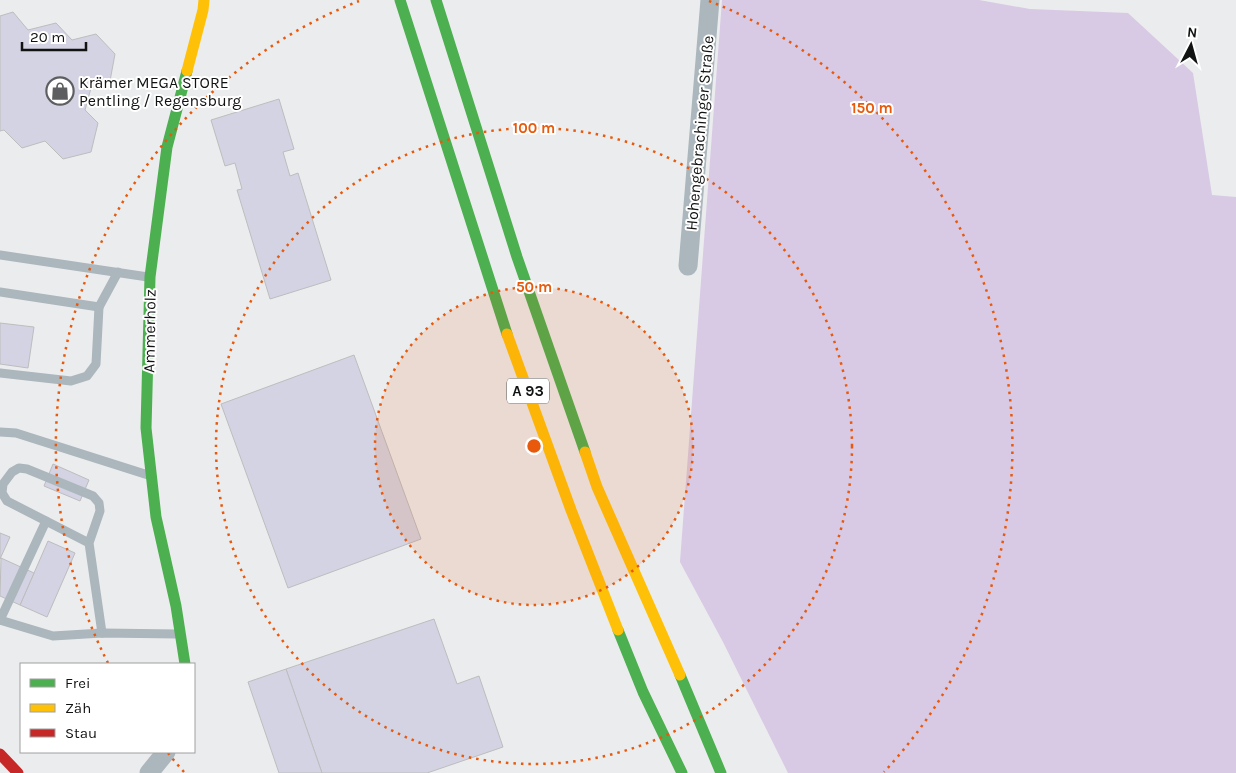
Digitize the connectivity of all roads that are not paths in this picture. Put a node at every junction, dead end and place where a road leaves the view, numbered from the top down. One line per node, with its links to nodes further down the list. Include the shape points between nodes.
1 (204, 0): 8 (main road, Ammerholz, via 167,148)
2 (400, 0): 26 (main road, A 93, via 508,338 643,692)
3 (436, 0): 27 (main road, A 93, via 517,257 597,487)
4 (710, 0): 6 (street, Hohengebrachinger Straße)
5 (0, 255): 7 (lane)
6 (688, 266)
7 (118, 272): 8 (lane); 10 (lane)
8 (150, 277): 13 (main road, Ammerholz, via 146,428)
9 (0, 292): 10 (lane)
10 (99, 307): 11 (lane, via 96,364 88,376 71,381)
11 (0, 373)
12 (0, 432): 13 (lane, via 16,433)
13 (151, 476): 18 (main road, Ammerholz)
14 (46, 521): 15 (lane); 15 (lane, via 7,501 2,493 2,484 12,472 27,468 93,496 100,503 100,512); 16 (lane)
15 (89, 543): 17 (lane)
16 (0, 620): 17 (lane, via 53,636)
17 (102, 633): 18 (lane)
18 (180, 634): 19 (main road, Ammerholz)
19 (185, 663)
20 (165, 753): 25 (street)
21 (0, 754): 24 (main road)
22 (0, 759): 23 (main road)
23 (5, 773)
24 (18, 773)
25 (149, 773)
26 (682, 773)
27 (721, 773)

